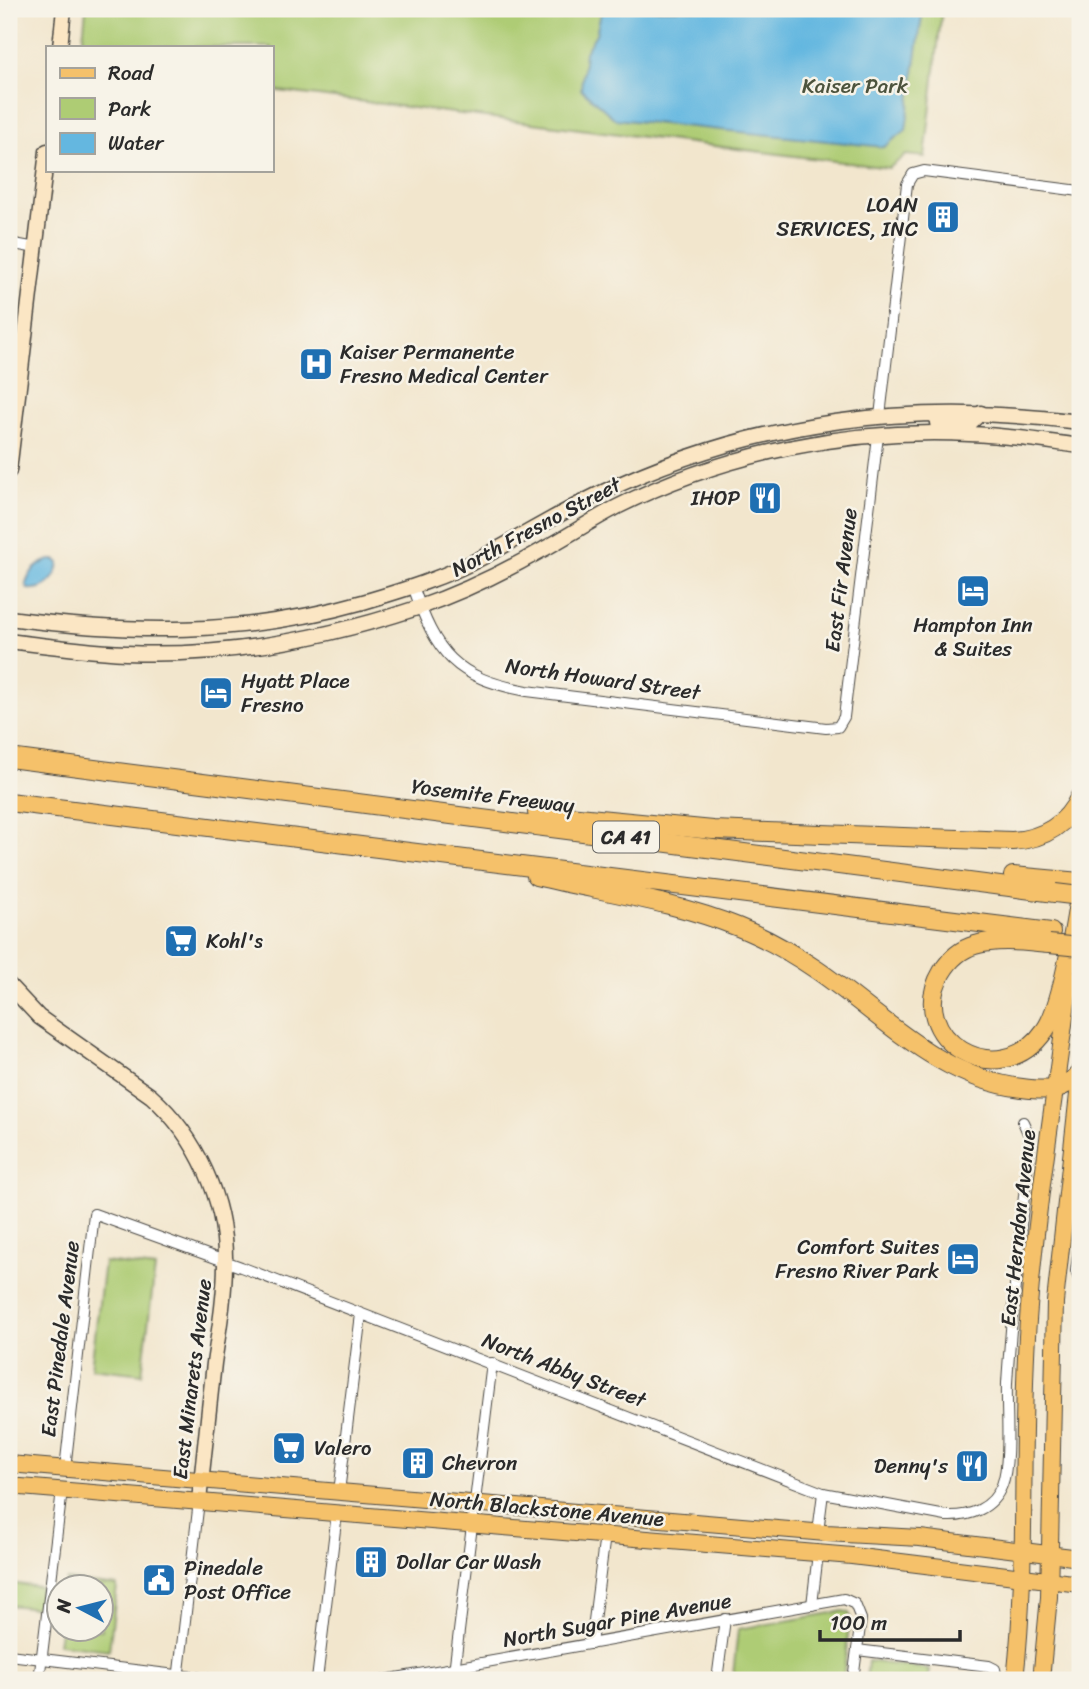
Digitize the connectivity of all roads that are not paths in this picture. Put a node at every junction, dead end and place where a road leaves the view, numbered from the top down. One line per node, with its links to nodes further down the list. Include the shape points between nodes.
1 (65, 9): 2 (main road)
2 (60, 46)
3 (46, 159): 6 (main road)
4 (1080, 191): 8 (street, via 924,171 913,174 907,184)
5 (9, 243): 6 (street)
6 (36, 248): 13 (main road)
7 (981, 414): 8 (main road, North Fresno Street); 9 (main road, North Fresno Street); 10 (main road, via 970,423 889,426)
8 (880, 416): 12 (main road, via 868,427 807,436); 14 (main road, North Fresno Street, via 791,428 713,447 609,489 481,558)
9 (1080, 422)
10 (878, 436): 11 (main road, North Fresno Street, via 978,434); 12 (main road, North Fresno Street); 18 (street, East Fir Avenue, via 844,717)
11 (1080, 446)
12 (798, 447): 15 (main road, North Fresno Street, via 749,457 640,496 489,578)
13 (9, 471)
14 (413, 586): 15 (street, North Howard Street); 16 (main road, North Fresno Street, via 331,610 228,627 108,629)
15 (420, 607): 17 (main road, North Fresno Street, via 268,645 194,653 114,652); 18 (street, North Howard Street, via 449,658 467,672 500,685)
16 (9, 618)
17 (9, 641)
18 (838, 727)
19 (11, 759): 20 (highway, Yosemite Freeway / CA 41)
20 (197, 781): 21 (highway, via 671,828 1012,841 1048,833 1071,813); 25 (highway, Yosemite Freeway / CA 41, via 762,854)
21 (1080, 796)
22 (9, 802): 23 (highway, CA 41)
23 (444, 855): 28 (highway, CA 41); 32 (highway, via 723,921 805,961 954,1069 1009,1087)
24 (1080, 882): 25 (highway)
25 (1056, 886): 26 (highway, CA 41, bridge)
26 (1080, 895): 28 (highway, via 1057,999 1044,1031 1024,1051 1001,1060 977,1059 952,1044 940,1028 934,1004 937,983 952,958 974,945); 32 (main road, East Herndon Avenue)
27 (1080, 935): 28 (highway, CA 41)
28 (1050, 938): 29 (highway, bridge)
29 (1080, 947)
30 (9, 985): 36 (main road, East Minarets Avenue, via 38,1017 151,1096 186,1134 215,1196)
31 (1080, 1075): 32 (highway); 61 (main road, East Herndon Avenue, via 1055,1302)
32 (1056, 1090): 60 (main road, East Herndon Avenue, via 1035,1236 1027,1334)
33 (1023, 1122): 48 (street, North Abby Street, via 1030,1141 1002,1485 975,1513 956,1517)
34 (94, 1214): 36 (street, North Abby Street); 42 (street, East Pinedale Avenue)
35 (1080, 1239): 37 (street)
36 (226, 1261): 38 (street, North Abby Street); 44 (main road, East Minarets Avenue)
37 (1079, 1281)
38 (362, 1314): 39 (street, North Abby Street); 47 (street)
39 (492, 1363): 48 (street, North Abby Street); 50 (street)
40 (9, 1464): 41 (main road, North Blackstone Avenue)
41 (33, 1466): 42 (main road, North Blackstone Avenue); 43 (main road, via 20,1475)
42 (65, 1469): 44 (main road, North Blackstone Avenue)
43 (9, 1474)
44 (201, 1480): 47 (main road, North Blackstone Avenue); 49 (main road, East Minarets Avenue)
45 (9, 1486): 46 (main road, North Blackstone Avenue)
46 (62, 1490): 49 (main road, North Blackstone Avenue); 68 (street)
47 (339, 1492): 50 (main road, North Blackstone Avenue)
48 (823, 1493): 54 (street)
49 (199, 1501): 51 (main road, North Blackstone Avenue); 70 (street)
50 (475, 1504): 52 (main road, North Blackstone Avenue); 53 (street)
51 (337, 1513): 53 (main road, North Blackstone Avenue); 73 (street)
52 (656, 1518): 54 (main road, North Blackstone Avenue); 55 (main road, via 634,1526 611,1527)
53 (471, 1524): 55 (main road, North Blackstone Avenue); 69 (street)
54 (818, 1532): 56 (main road, North Blackstone Avenue); 57 (main road, via 807,1542 724,1536)
55 (605, 1535): 57 (main road, North Blackstone Avenue); 65 (street)
56 (904, 1537): 58 (main road, via 859,1544 826,1543); 60 (main road, North Blackstone Avenue)
57 (702, 1543): 58 (main road, North Blackstone Avenue)
58 (818, 1553): 60 (main road, North Blackstone Avenue); 63 (street)
59 (1080, 1558): 61 (main road, North Blackstone Avenue)
60 (1022, 1563): 61 (main road, North Blackstone Avenue); 61 (main road, North Blackstone Avenue); 79 (main road, East Herndon Avenue)
61 (1050, 1567): 62 (main road, North Blackstone Avenue); 80 (main road, East Herndon Avenue)
62 (1080, 1584)
63 (813, 1605): 64 (street, North Sugar Pine Avenue); 66 (street, North Sugar Pine Avenue, via 842,1599 855,1604 861,1619)
64 (725, 1619): 65 (street, North Sugar Pine Avenue); 76 (street)
65 (591, 1644): 69 (street, North Sugar Pine Avenue)
66 (857, 1650): 77 (street); 78 (street, via 989,1666)
67 (9, 1655): 68 (street)
68 (42, 1659): 70 (street); 71 (street)
69 (454, 1669): 74 (street, North Sugar Pine Avenue); 75 (street)
70 (178, 1678): 72 (street)
71 (39, 1680)
72 (218, 1680)
73 (317, 1680)
74 (385, 1680)
75 (453, 1680)
76 (717, 1680)
77 (853, 1680)
78 (998, 1680)
79 (1015, 1680)
80 (1041, 1680)

